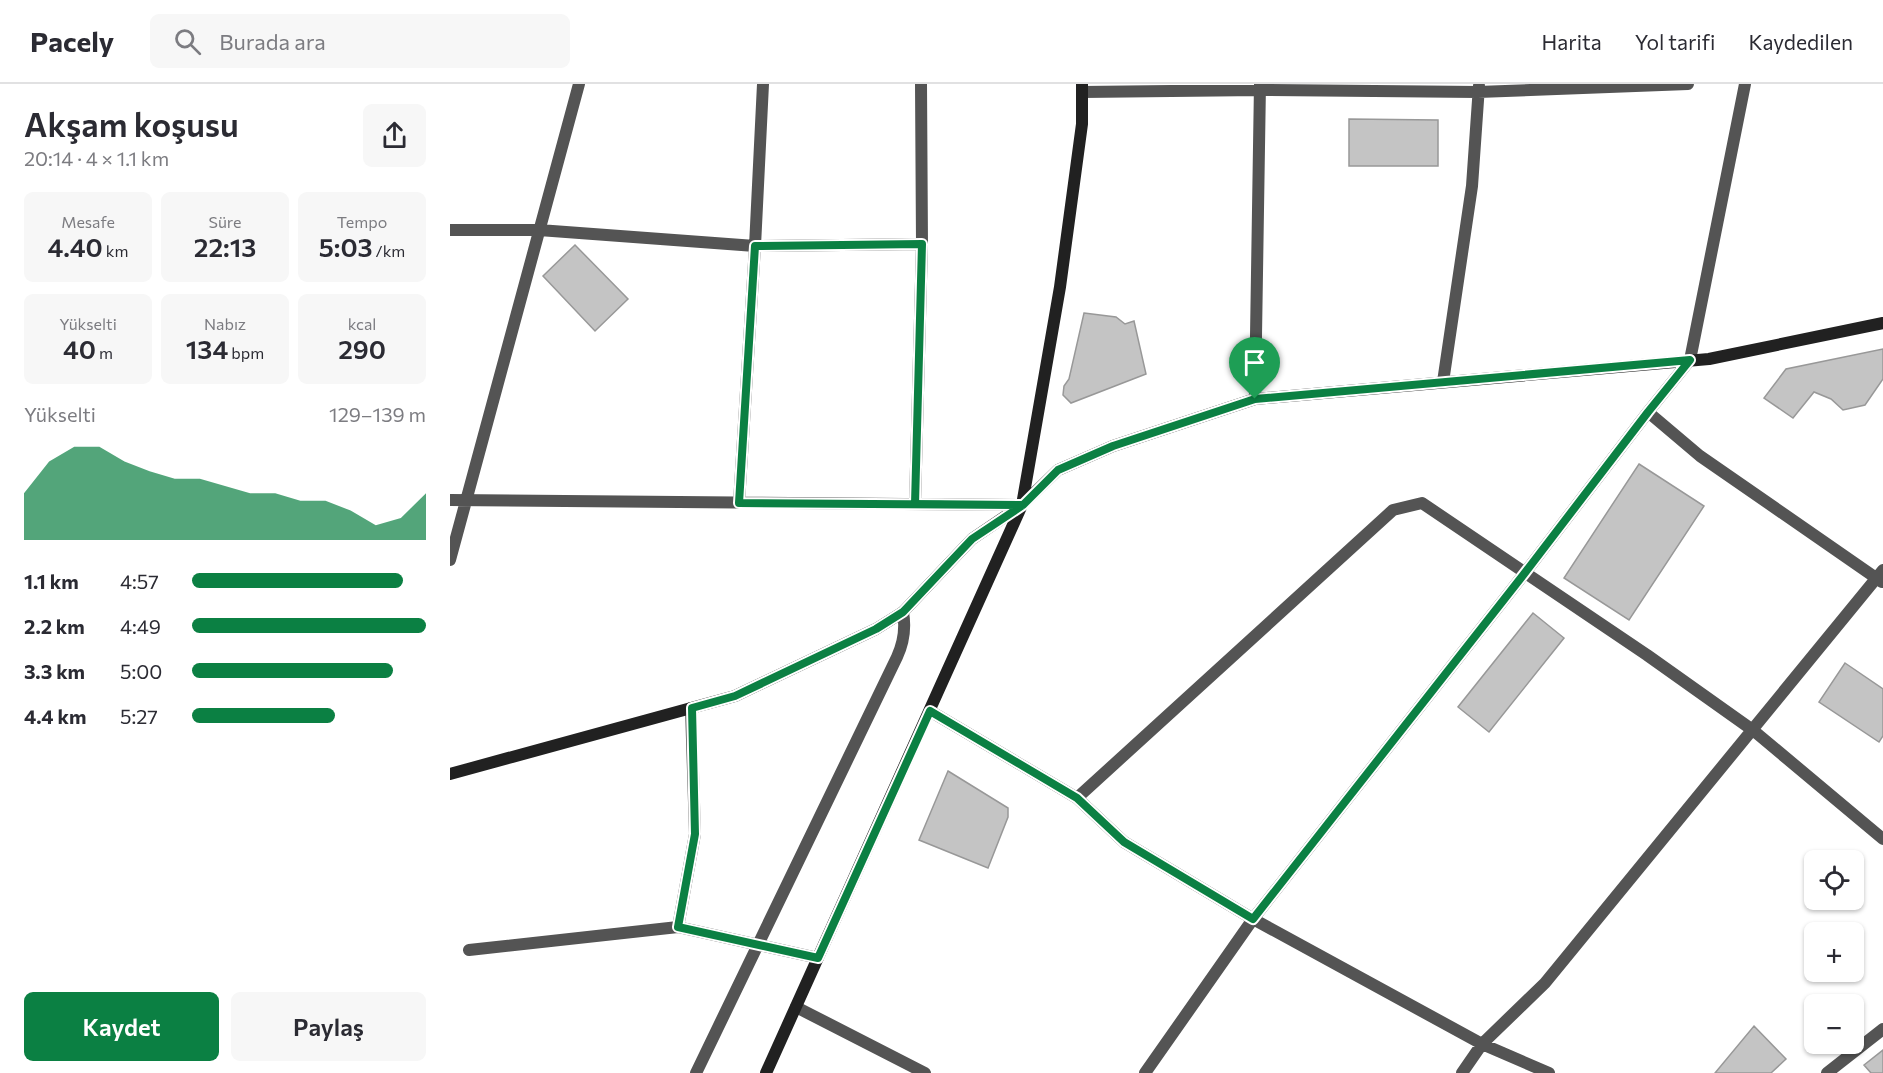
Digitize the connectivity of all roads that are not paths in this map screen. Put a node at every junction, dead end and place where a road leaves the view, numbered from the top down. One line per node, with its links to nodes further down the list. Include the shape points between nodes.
1 (579, 84): 10 (street)
2 (763, 84): 12 (street)
3 (921, 84): 11 (street)
4 (1688, 84): 8 (street)
5 (1745, 84): 14 (street)
6 (1260, 87): 7 (street); 8 (street); 16 (street)
7 (1082, 88): 22 (street, via 1082,124 1060,287)
8 (1478, 88): 15 (street, via 1473,186)
9 (450, 230): 10 (street)
10 (539, 230): 12 (street); 19 (street)
11 (922, 244): 12 (street); 21 (street)
12 (755, 246): 20 (street)
13 (1883, 323): 14 (street)
14 (1690, 360): 15 (street); 17 (street)
15 (1443, 382): 16 (street)
16 (1255, 399): 22 (street, via 1113,446 1058,470)
17 (1648, 412): 24 (street); 25 (street, via 1700,456)
18 (450, 500): 19 (street)
19 (466, 500): 20 (street); 23 (street)
20 (739, 503): 21 (street)
21 (915, 504): 22 (street)
22 (1023, 505): 26 (street, via 972,539); 28 (street)
23 (450, 560)
24 (1524, 574): 29 (street); 31 (street, via 1422,503 1393,510); 33 (street)
25 (1881, 577): 29 (street)
26 (903, 612): 27 (street, via 876,629 735,696); 35 (street, via 903,644)
27 (692, 708): 30 (street); 34 (street, via 695,834)
28 (930, 711): 31 (street); 37 (street)
29 (1754, 730): 32 (street); 40 (street, via 1545,983)
30 (450, 774)
31 (1077, 798): 33 (street, via 1124,842)
32 (1883, 839)
33 (1253, 919): 40 (street); 44 (street)
34 (678, 927): 35 (street); 36 (street)
35 (758, 945): 37 (street); 41 (street)
36 (469, 950)
37 (818, 958): 38 (street)
38 (796, 1007): 42 (street); 43 (street)
39 (1883, 1029): 47 (street)
40 (1482, 1044): 45 (street); 46 (street)
41 (696, 1073)
42 (766, 1073)
43 (925, 1073)
44 (1145, 1073)
45 (1462, 1073)
46 (1549, 1073)
47 (1827, 1073)

